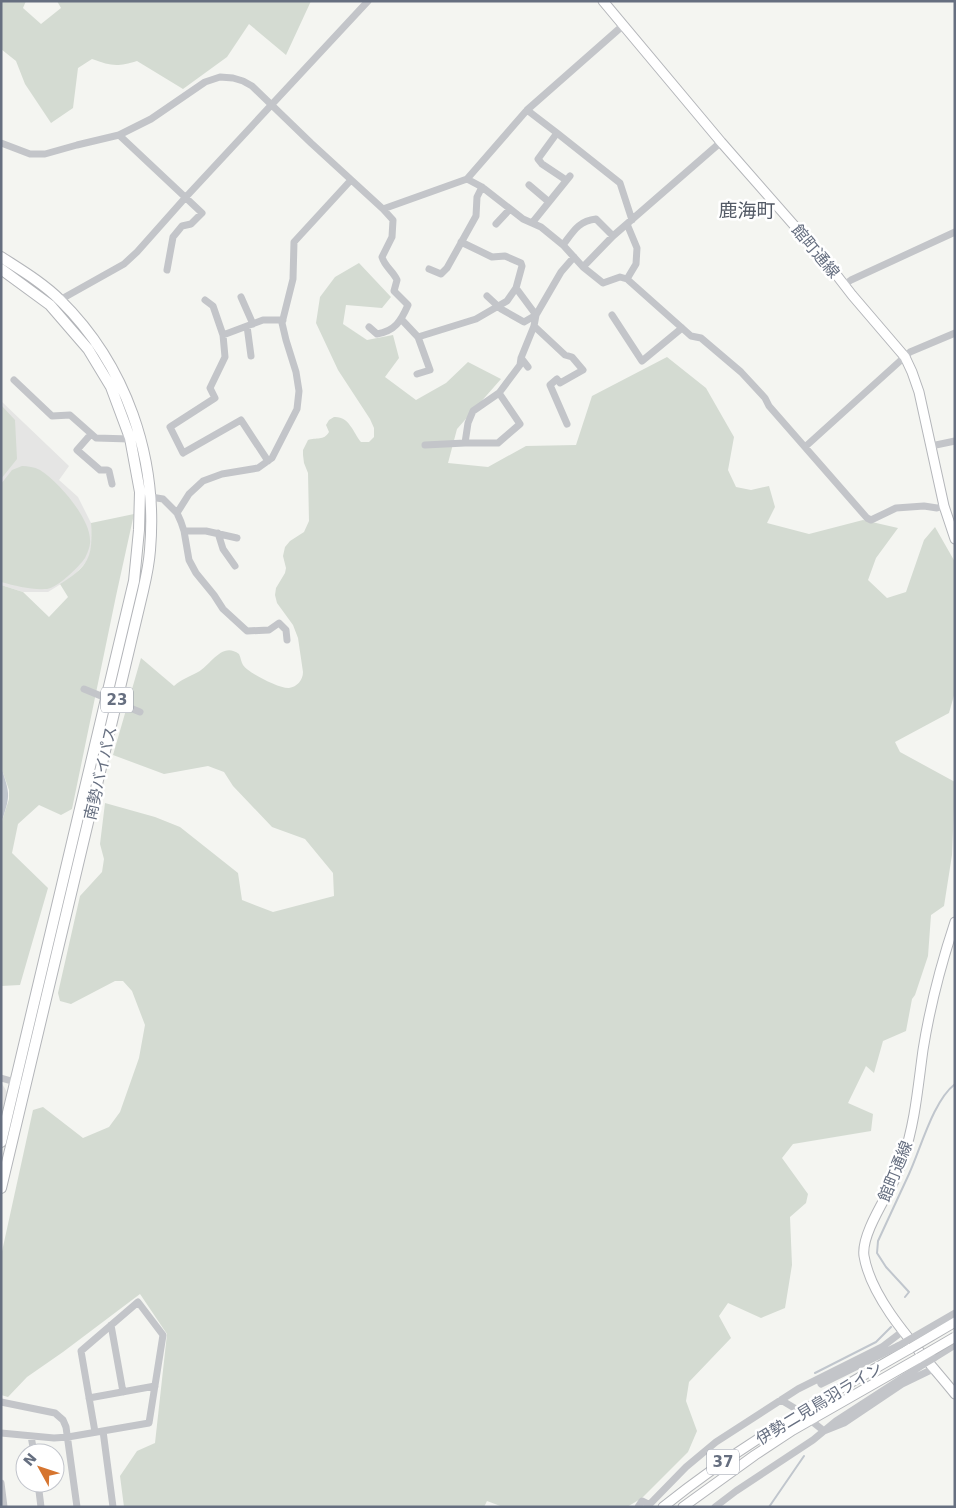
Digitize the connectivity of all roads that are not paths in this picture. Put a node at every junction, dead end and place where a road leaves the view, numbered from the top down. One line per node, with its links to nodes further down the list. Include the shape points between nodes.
1 (368, 1): 4 (street)
2 (603, 1): 3 (main road, 館町通線)
3 (624, 27): 5 (street); 8 (main road, 館町通線)
4 (272, 106): 7 (street, via 252,86 233,78 220,77 205,82 151,119); 11 (street); 14 (street)
5 (527, 110): 6 (street); 10 (street)
6 (557, 133): 15 (street, via 538,159 568,178); 18 (street, via 620,183)
7 (119, 135): 9 (street, via 37,155); 14 (street)
8 (721, 142): 18 (street); 32 (main road, 館町通線)
9 (1, 143)
10 (466, 179): 13 (street); 16 (street)
11 (351, 180): 16 (street); 42 (street, via 294,242 292,279)
12 (529, 186): 15 (street)
13 (482, 187): 17 (street); 23 (street, via 477,196 476,216)
14 (186, 198): 30 (street, via 202,213 191,224 182,226 173,237); 36 (street, via 124,264)
15 (549, 202): 19 (street)
16 (383, 209): 43 (street, via 393,220 392,237 382,257 397,280 394,292 408,305)
17 (510, 209): 19 (street); 20 (street)
18 (629, 222): 22 (street); 31 (street, via 637,248 636,264)
19 (532, 223): 24 (street)
20 (496, 224)
21 (955, 232): 32 (street)
22 (613, 236): 24 (street, via 596,219 587,220); 27 (street)
23 (461, 242): 29 (street, via 441,274); 33 (street, via 492,257 505,256 521,263)
24 (563, 246): 26 (street)
25 (1, 257): 36 (highway, 南勢バイパス / 23)
26 (574, 258): 27 (street); 40 (street, via 560,272)
27 (583, 267): 31 (street, via 603,284 620,277)
28 (1, 269): 38 (highway, 南勢バイパス / 23)
29 (429, 269)
30 (167, 270)
31 (628, 280): 47 (street)
32 (844, 285): 52 (main road, 館町通線)
33 (516, 288): 39 (street, via 507,301); 40 (street)
34 (487, 296): 39 (street)
35 (241, 297): 44 (street)
36 (60, 300): 38 (street); 68 (highway, 南勢バイパス / 23, via 99,346 122,387 142,443)
37 (205, 300): 49 (street, via 213,306)
38 (50, 305): 60 (highway, 南勢バイパス / 23, via 88,349 111,387)
39 (498, 306): 40 (street, via 524,322); 50 (street, via 476,320)
40 (536, 315): 45 (street)
41 (612, 315): 47 (street, via 642,361)
42 (283, 320): 44 (street, via 263,320); 66 (street, via 299,391 297,408)
43 (402, 320): 46 (street, via 386,332 377,334); 50 (street)
44 (250, 325): 49 (street); 51 (street)
45 (534, 326): 53 (street); 58 (street, via 565,356 572,357 582,370 550,385)
46 (369, 327)
47 (682, 328): 65 (street, via 691,336 701,338 741,372)
48 (955, 333): 52 (street)
49 (223, 334): 66 (street, via 225,357 210,388 214,398 170,427 183,453 241,420)
50 (418, 337): 55 (street, via 430,370)
51 (251, 356)
52 (905, 357): 64 (main road, 館町通線, via 919,392); 65 (street)
53 (521, 358): 54 (street); 57 (street, via 520,365)
54 (528, 367)
55 (417, 374)
56 (14, 380): 59 (street, via 52,416 70,416)
57 (499, 393): 62 (street, via 473,412); 62 (street, via 520,424 498,443)
58 (567, 424)
59 (91, 434): 60 (street, via 96,438); 67 (street, via 77,450 100,470 109,471)
60 (130, 440): 81 (highway, 南勢バイパス / 23, via 140,492 134,581)
61 (955, 441): 64 (street)
62 (465, 442): 63 (street)
63 (425, 445)
64 (931, 446): 69 (main road, 館町通線)
65 (805, 447): 69 (street, via 871,520 896,508)
66 (268, 461): 70 (street, via 258,468 203,481 189,494)
67 (112, 484)
68 (151, 497): 70 (street, via 164,499); 81 (highway, 南勢バイパス / 23, via 150,551 143,591)
69 (944, 506): 74 (main road, 館町通線)
70 (177, 513): 71 (street)
71 (184, 531): 72 (street); 76 (street, via 192,566 223,609 247,631 269,630 279,623 286,630)
72 (218, 533): 73 (street); 75 (street, via 223,549)
73 (237, 538)
74 (955, 539)
75 (235, 566)
76 (286, 640)
77 (84, 690): 78 (street, bridge)
78 (140, 712)
79 (955, 922): 87 (main road, 館町通線, via 932,1003 905,1153 863,1248 874,1284 890,1315)
80 (1, 1078): 81 (street)
81 (20, 1083): 82 (highway, 南勢バイパス / 23); 83 (highway, 南勢バイパス / 23)
82 (1, 1142)
83 (1, 1188)
84 (955, 1313): 96 (street, bridge, via 914,1338)
85 (955, 1322): 114 (main road, 伊勢二見鳥羽ライン / 37, bridge, via 752,1442)
86 (111, 1325): 92 (street, via 138,1302 163,1336); 93 (street); 95 (street, via 80,1351)
87 (903, 1330): 91 (main road, 館町通線); 96 (street, via 882,1348)
88 (955, 1336): 90 (main road, 伊勢二見鳥羽ライン / 37, bridge)
89 (955, 1345): 90 (street, bridge)
90 (922, 1362): 101 (street); 115 (main road, 伊勢二見鳥羽ライン / 37, via 793,1430)
91 (931, 1371): 94 (main road, 館町通線); 101 (street, via 902,1384 844,1423)
92 (155, 1386): 93 (street); 100 (street, via 149,1423)
93 (123, 1392): 95 (street)
94 (955, 1394)
95 (90, 1398): 100 (street)
96 (781, 1400): 98 (street); 108 (street, via 703,1452)
97 (1, 1402): 104 (street, via 55,1413 64,1423)
98 (796, 1409)
99 (814, 1423): 101 (street)
100 (99, 1431): 104 (street); 112 (street)
101 (824, 1431): 116 (street)
102 (1, 1433): 103 (street)
103 (31, 1436): 104 (street); 105 (street)
104 (68, 1437): 111 (street)
105 (32, 1443)
106 (1, 1483): 109 (street)
107 (39, 1493): 110 (street)
108 (646, 1505): 113 (street, via 642,1501)
109 (4, 1507)
110 (41, 1507)
111 (77, 1507)
112 (113, 1507)
113 (638, 1507)
114 (663, 1507)
115 (683, 1507)
116 (715, 1507)

